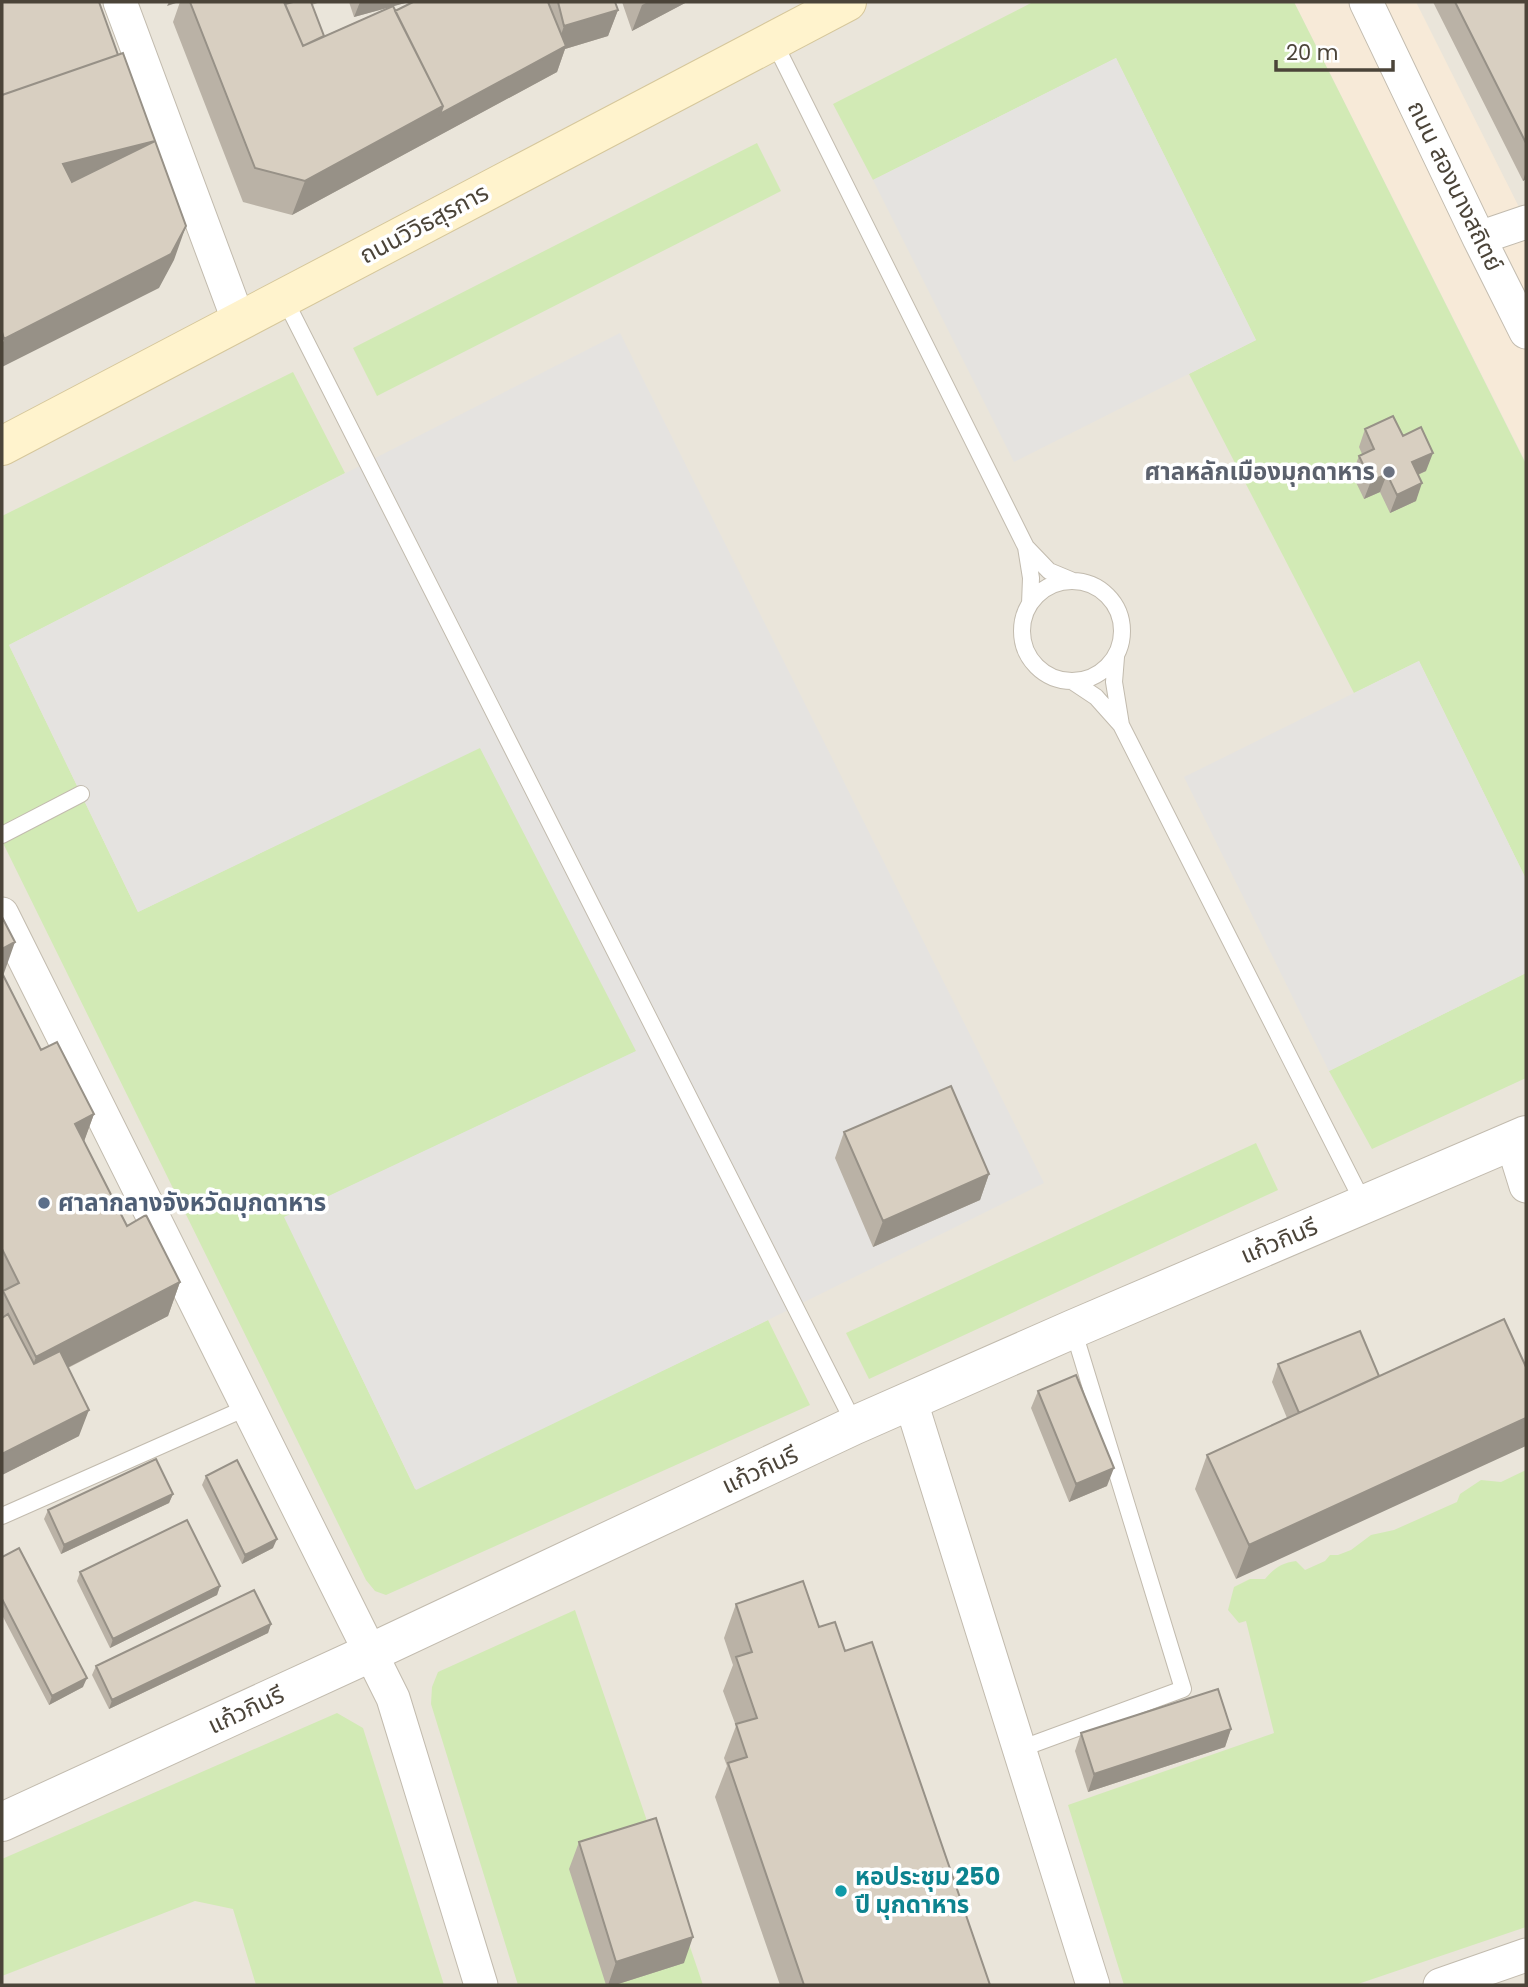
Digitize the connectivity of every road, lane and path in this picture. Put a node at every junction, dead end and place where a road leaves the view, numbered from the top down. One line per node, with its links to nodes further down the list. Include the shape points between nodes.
1 (120, 2): 8 (street)
2 (847, 2): 4 (main road, ถนนวิวิธสุรการ)
3 (1366, 2): 6 (street, ถนน สองนางสถิตย์)
4 (773, 40): 7 (main road, ถนนวิวิธสุรการ); 11 (lane)
5 (1526, 222): 6 (street)
6 (1479, 238): 9 (street, ถนน สองนางสถิตย์)
7 (284, 298): 8 (main road, ถนนวิวิธสุรการ); 26 (lane)
8 (239, 322): 10 (main road, ถนนวิวิธสุรการ)
9 (1526, 332)
10 (2, 446)
11 (1026, 547): 12 (lane, via 1049,571); 13 (lane)
12 (1074, 581): 13 (lane, via 1057,583); 14 (lane, via 1091,585 1116,608 1121,623)
13 (1030, 604): 15 (lane, via 1023,619 1027,654 1049,676)
14 (1116, 654): 15 (lane, via 1095,676); 16 (lane, via 1114,682)
15 (1072, 681): 16 (lane, via 1096,696)
16 (1121, 725): 22 (lane)
17 (80, 794): 18 (lane)
18 (2, 835)
19 (2, 914): 25 (street)
20 (1519, 1138): 21 (street); 22 (street, แก้วกินรี)
21 (1526, 1185)
22 (1364, 1205): 23 (street, แก้วกินรี)
23 (1073, 1329): 24 (street, แก้วกินรี); 29 (lane, via 1183,1689)
24 (911, 1402): 26 (street, แก้วกินรี); 29 (street)
25 (246, 1408): 27 (lane); 28 (street)
26 (855, 1426): 28 (street, แก้วกินรี)
27 (2, 1516)
28 (370, 1653): 30 (street, แก้วกินรี); 32 (street, via 393,1698)
29 (1020, 1749): 33 (street)
30 (2, 1822)
31 (1526, 1955): 34 (street)
32 (481, 1985)
33 (1093, 1985)
34 (1440, 1985)

